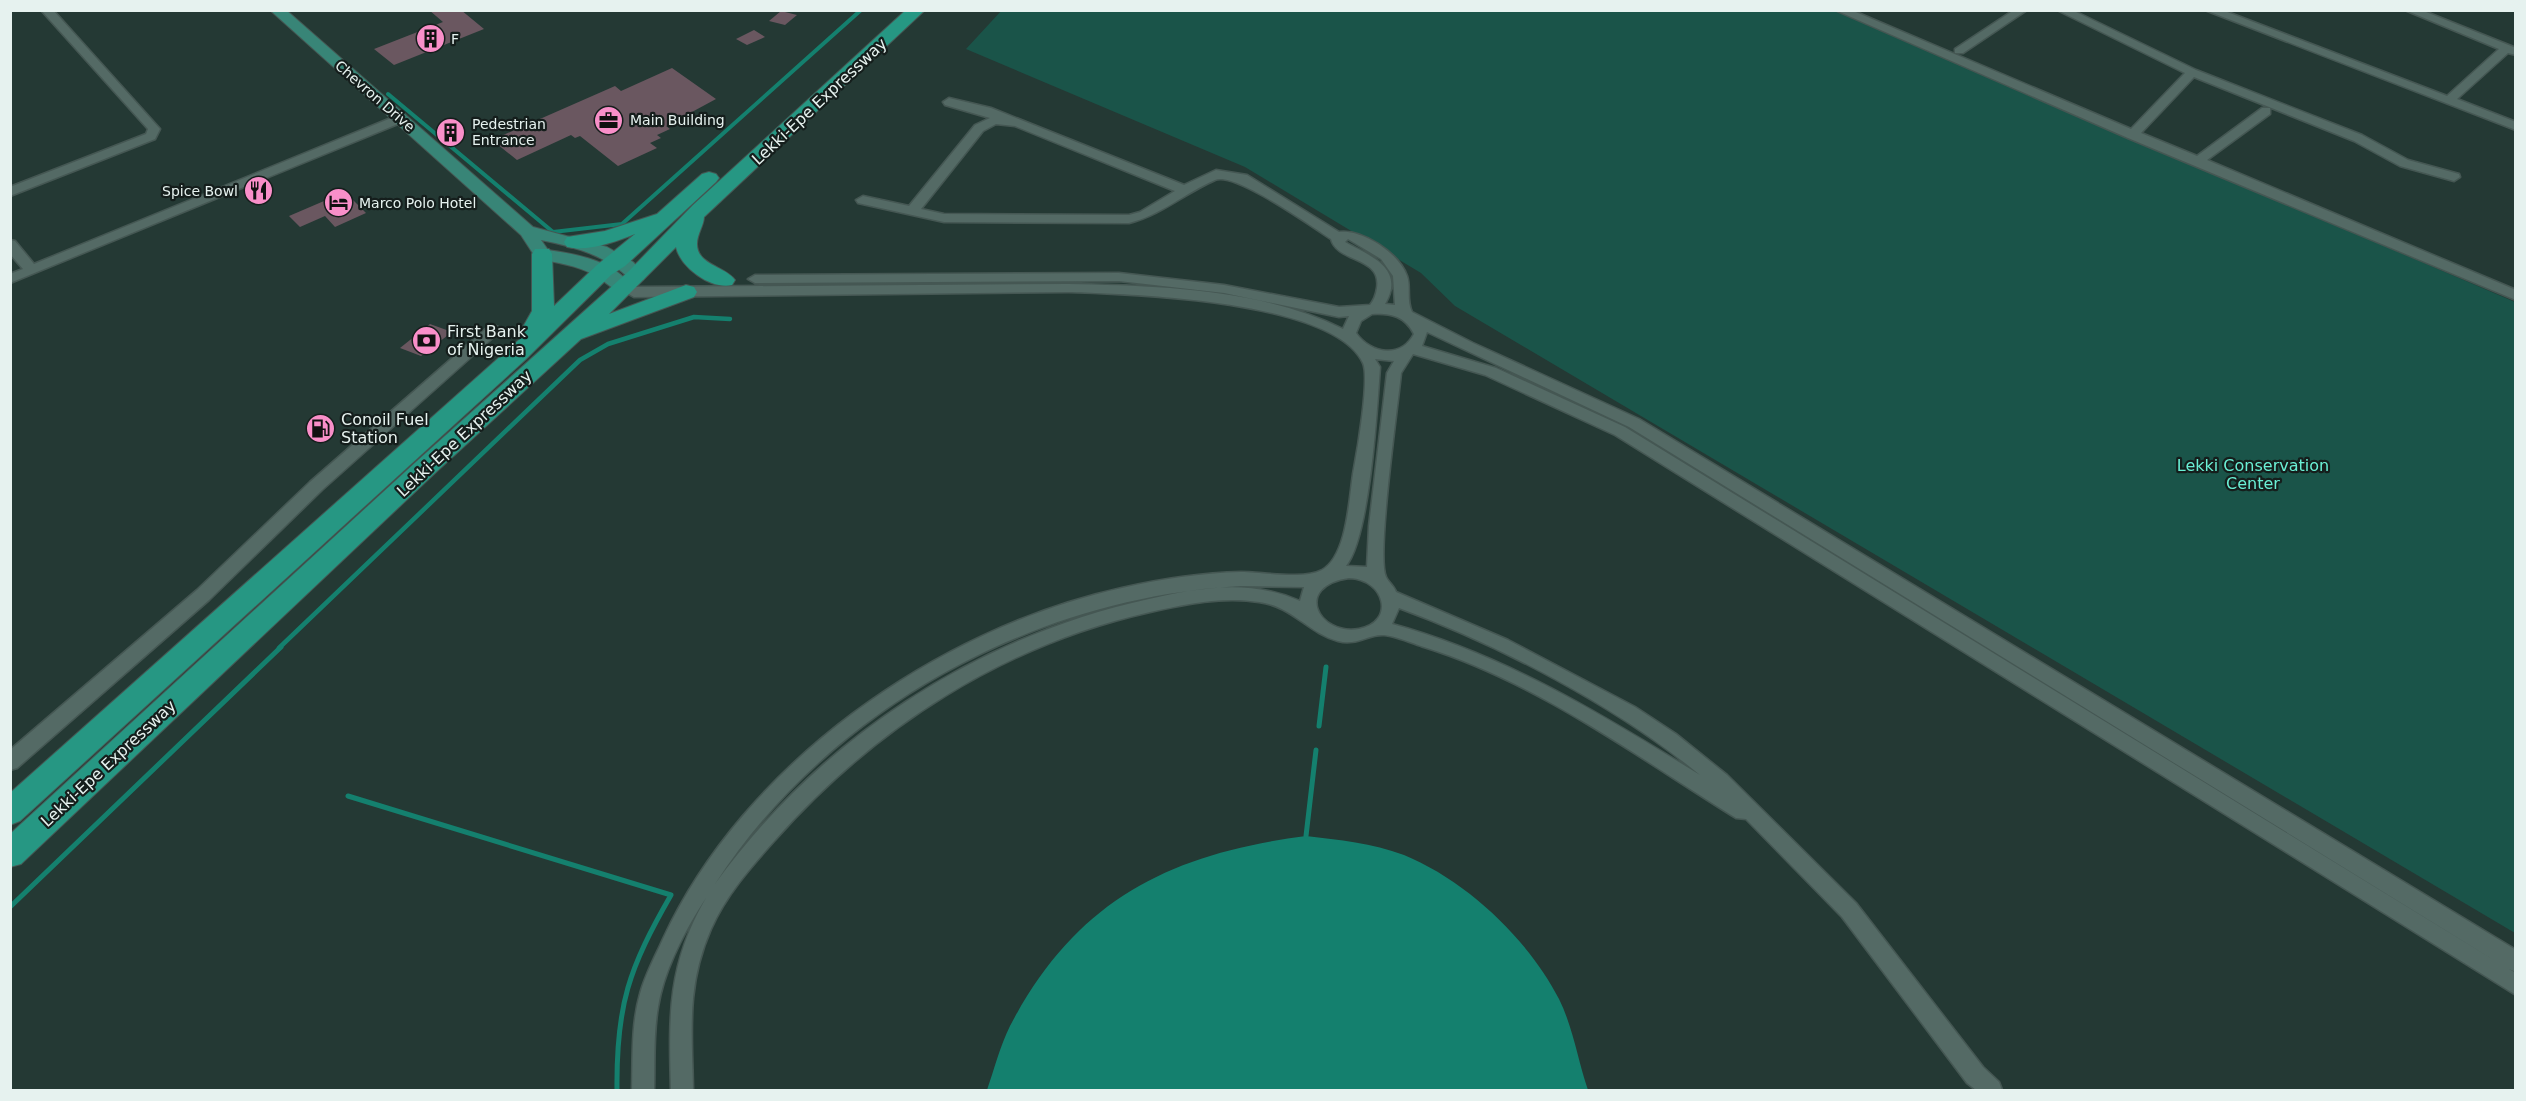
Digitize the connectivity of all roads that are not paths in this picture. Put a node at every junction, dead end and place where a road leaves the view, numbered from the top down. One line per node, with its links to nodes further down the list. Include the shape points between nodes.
1 (46, 10): 24 (street, via 154,129 151,136 129,147)
2 (277, 10): 16 (main road, Chevron Drive)
3 (894, 10): 20 (highway, Lekki-Epe Expressway)
4 (917, 10): 27 (highway, Lekki-Epe Expressway)
5 (1840, 10): 19 (street)
6 (2022, 10): 11 (street)
7 (2062, 10): 12 (street)
8 (2210, 10): 13 (street)
9 (2410, 10): 10 (street)
10 (2511, 50): 13 (street)
11 (1959, 51)
12 (2192, 72): 19 (street); 22 (street, via 2358,138 2404,163)
13 (2448, 101): 18 (street)
14 (949, 102): 17 (street)
15 (2266, 111): 21 (street)
16 (401, 118): 29 (main road, Chevron Drive); 34 (street)
17 (1001, 118): 23 (street); 28 (street, via 979,128)
18 (2516, 126)
19 (2132, 135): 21 (street)
20 (735, 155): 26 (highway, Lekki-Epe Expressway); 35 (highway, via 732,165)
21 (2197, 162): 39 (street)
22 (2454, 177)
23 (1185, 190): 28 (street, via 1145,215 1129,219 944,218); 30 (street, via 1211,175 1242,178)
24 (10, 192)
25 (863, 200): 28 (street)
26 (674, 210): 31 (highway, via 630,230); 35 (highway, Lekki-Epe Expressway)
27 (700, 210): 35 (highway, Lekki-Epe Expressway); 37 (highway, via 685,241 687,251 694,261)
28 (912, 211)
29 (527, 231): 31 (main road, Chevron Drive); 33 (main road, Chevron Drive)
30 (1337, 237): 40 (street, via 1339,244 1376,265 1386,278 1382,300); 41 (street, via 1350,235 1390,261 1400,276 1400,301)
31 (574, 242): 35 (main road, Chevron Drive, via 600,250)
32 (10, 244): 34 (street)
33 (542, 254): 35 (main road); 47 (highway, via 543,311)
34 (31, 270): 36 (street)
35 (621, 273): 37 (street, via 654,282); 38 (street, via 634,292); 44 (highway, Lekki-Epe Expressway); 47 (highway, Lekki-Epe Expressway); 48 (highway, via 446,439)
36 (10, 279)
37 (724, 280): 40 (street, via 1119,277 1224,289 1340,312)
38 (686, 292): 43 (street, via 1044,288 1138,291 1282,312); 44 (highway, via 600,324)
39 (2516, 296)
40 (1371, 310): 41 (street, via 1393,309); 43 (street, via 1350,325)
41 (1409, 316): 46 (street, via 1420,334); 58 (street, via 1448,338 1634,423)
42 (493, 330): 54 (street, via 316,486 203,595)
43 (1352, 339): 45 (street)
44 (558, 346): 48 (highway, Lekki-Epe Expressway)
45 (1363, 351): 46 (street, via 1387,356); 49 (street, via 1373,367 1366,443 1349,545 1342,560)
46 (1409, 351): 50 (street, via 1394,373 1377,526); 59 (street, via 1431,352 1471,365 1620,431)
47 (517, 355): 55 (highway, Lekki-Epe Expressway)
48 (426, 467): 57 (highway, Lekki-Epe Expressway)
49 (1327, 575): 50 (street, via 1352,570); 52 (street, via 1308,594); 60 (street, via 1297,580 1180,584 1100,600 968,651 859,720 759,811 686,909 654,981 646,1011)
50 (1378, 580): 51 (street)
51 (1389, 596): 53 (street, via 1391,607); 56 (street, via 1502,645 1629,712 1712,774)
52 (1311, 617): 53 (street, via 1327,632 1341,636 1356,636); 61 (street, via 1295,604 1251,594 1215,593 1133,608 1061,630 991,662 888,722 838,760 800,797 727,883 710,909 688,965 680,1012)
53 (1379, 627): 56 (street, via 1432,641 1493,666 1577,709)
54 (10, 762)
55 (10, 812)
56 (1761, 824): 62 (street, via 1849,910 1975,1076)
57 (10, 854)
58 (2516, 962)
59 (2516, 985)
60 (643, 1090)
61 (682, 1090)
62 (1992, 1090)

